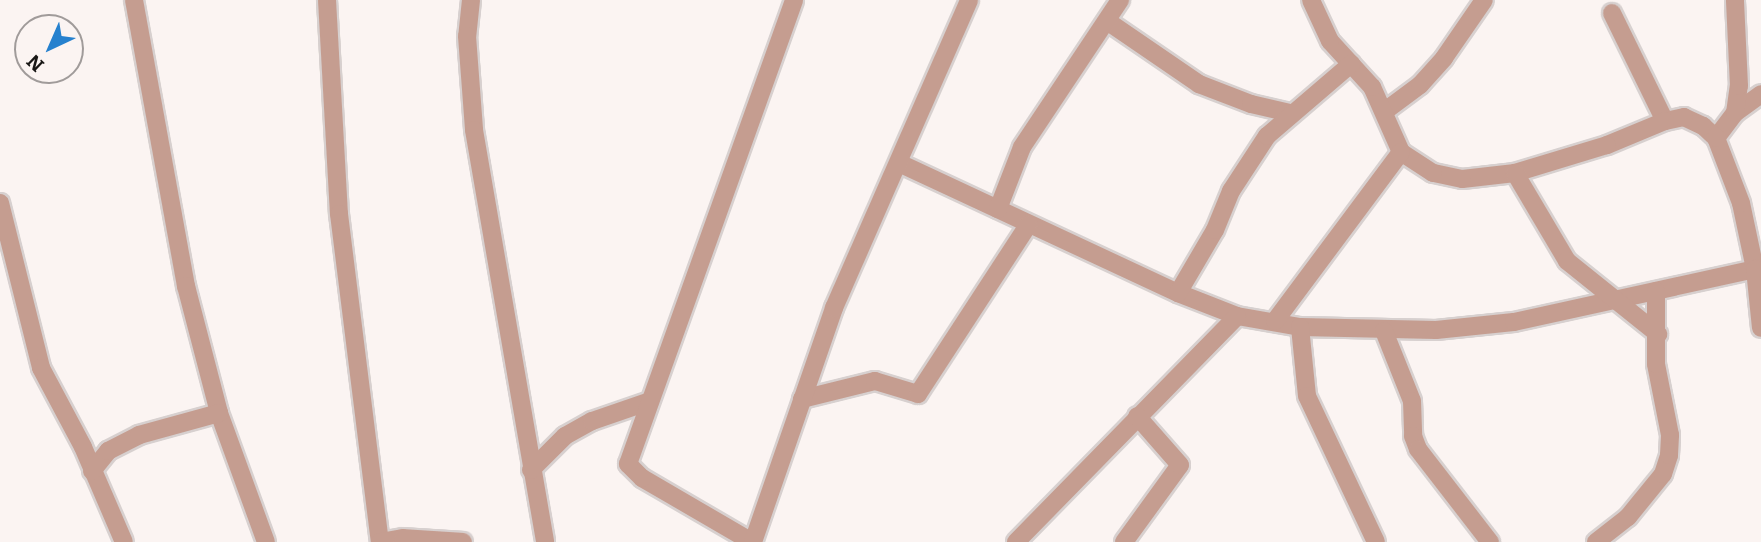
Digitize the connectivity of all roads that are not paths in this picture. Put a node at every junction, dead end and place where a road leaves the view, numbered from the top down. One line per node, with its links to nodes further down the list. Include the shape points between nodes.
1 (134, 0): 37 (street, via 186,286)
2 (327, 0): 45 (street, via 339,214)
3 (471, 0): 41 (street, via 467,36 474,130)
4 (794, 0): 36 (street)
5 (969, 0): 20 (street)
6 (1120, 0): 11 (street)
7 (1311, 0): 12 (street, via 1320,26)
8 (1484, 0): 14 (street, via 1420,85)
9 (1735, 0): 15 (street, via 1740,86)
10 (1612, 13): 17 (street)
11 (1108, 21): 16 (street, via 1199,84); 23 (street, via 1022,147 1015,175)
12 (1352, 64): 14 (street); 16 (street)
13 (1761, 94): 15 (street)
14 (1385, 111): 19 (street)
15 (1735, 113): 18 (street)
16 (1290, 114): 27 (street, via 1244,168)
17 (1665, 121): 18 (street, via 1684,117); 21 (street, via 1607,145)
18 (1716, 138): 25 (street, via 1741,203)
19 (1401, 152): 21 (street, via 1433,173 1462,178); 30 (street)
20 (899, 163): 23 (street); 35 (street, via 834,308)
21 (1515, 173): 28 (street, via 1567,261)
22 (0, 202): 39 (street, via 41,369)
23 (998, 209): 24 (street)
24 (1028, 225): 27 (street); 35 (street, via 918,394 876,381)
25 (1758, 268): 26 (street); 32 (street)
26 (1656, 291): 28 (street); 34 (street)
27 (1178, 293): 29 (street)
28 (1615, 299): 33 (street, via 1514,322); 34 (street)
29 (1237, 316): 30 (street); 38 (street)
30 (1275, 321): 31 (street)
31 (1300, 327): 33 (street); 51 (street, via 1307,396)
32 (1761, 328)
33 (1384, 331): 52 (street, via 1412,401 1418,449)
34 (1658, 334): 53 (street, via 1656,364 1670,435 1663,474 1628,517)
35 (803, 399): 48 (street)
36 (650, 401): 41 (street, via 574,431); 48 (street, via 628,464 631,471)
37 (219, 413): 40 (street, via 139,435); 44 (street)
38 (1137, 416): 49 (street); 50 (street, via 1180,465)
39 (83, 447): 40 (street); 42 (street)
40 (108, 451): 42 (street)
41 (531, 470): 47 (street)
42 (92, 471): 43 (street)
43 (124, 542)
44 (267, 542)
45 (380, 542): 46 (street, via 403,538)
46 (463, 542)
47 (545, 542)
48 (752, 542)
49 (1016, 542)
50 (1124, 542)
51 (1376, 542)
52 (1490, 542)
53 (1596, 542)

